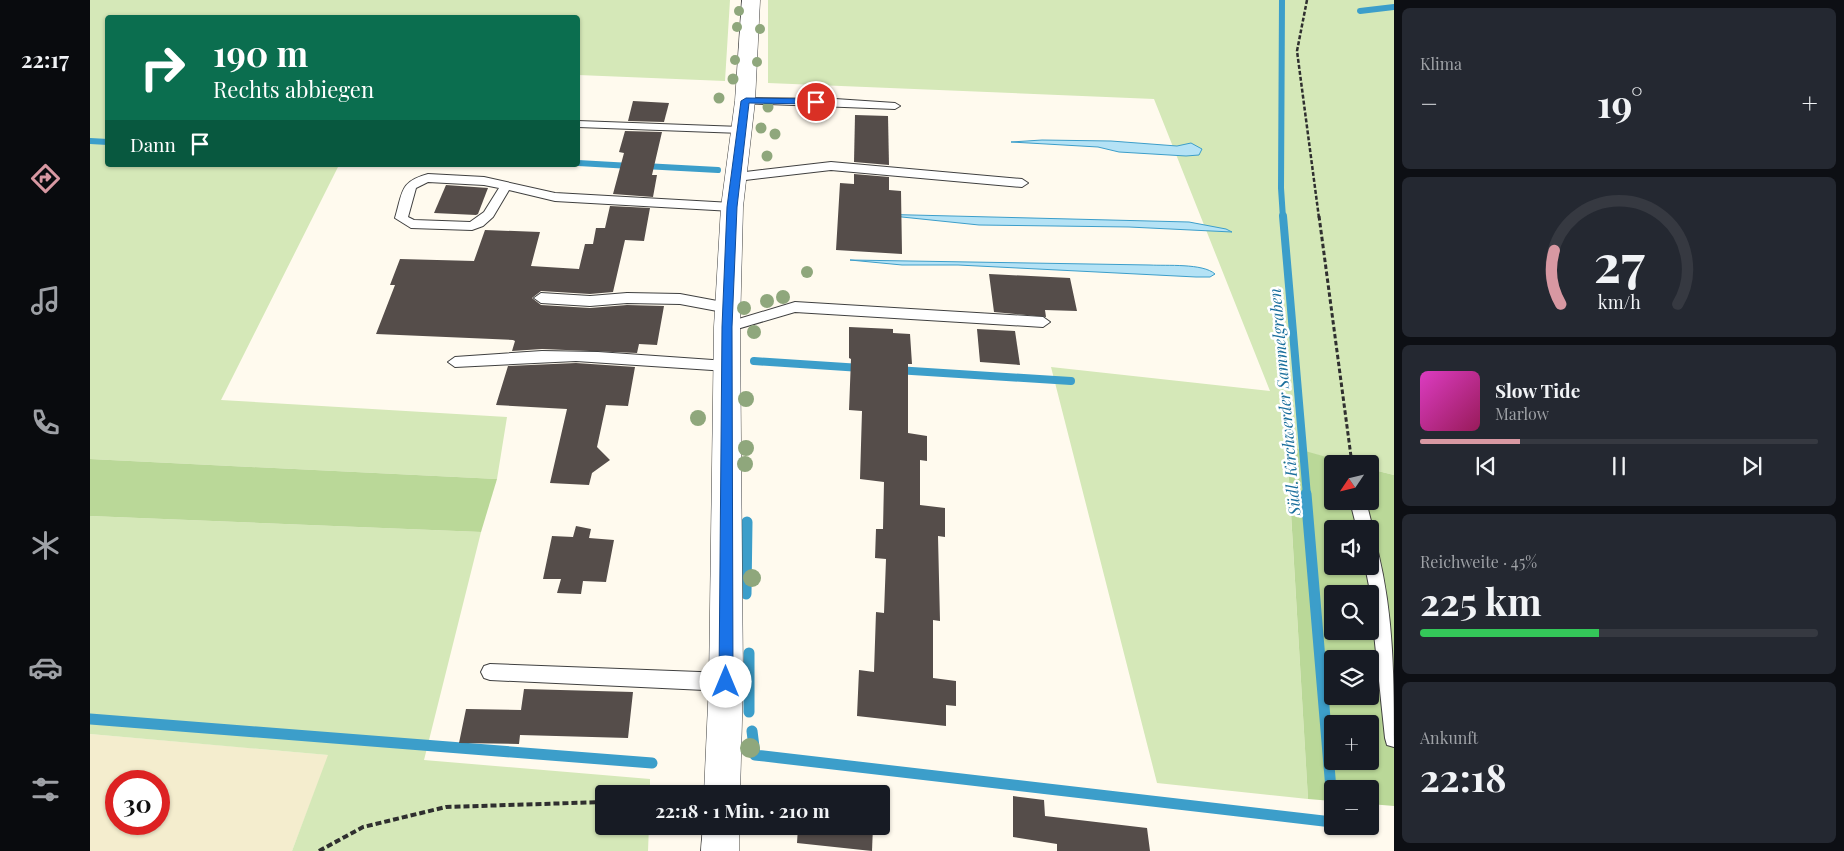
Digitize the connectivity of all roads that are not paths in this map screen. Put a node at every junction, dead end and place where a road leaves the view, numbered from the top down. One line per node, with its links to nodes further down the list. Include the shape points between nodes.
1 (751, 0): 2 (street)
2 (746, 101): 3 (lane); 5 (street)
3 (895, 106)
4 (580, 124): 5 (lane)
5 (741, 130): 6 (street)
6 (737, 177): 7 (lane, via 831,166); 9 (street)
7 (1022, 183)
8 (506, 186): 8 (lane, via 478,180 423,179 410,187 401,218 411,224 472,226 486,218); 9 (lane, via 555,197)
9 (732, 207): 11 (street)
10 (542, 298): 11 (lane, via 680,300)
11 (728, 317): 12 (lane, via 795,308); 14 (street)
12 (1044, 322)
13 (455, 362): 14 (lane, via 490,363 555,356)
14 (727, 366): 17 (street)
15 (1375, 575): 18 (lane)
16 (490, 672): 17 (lane)
17 (726, 682): 19 (street)
18 (1394, 738)
19 (722, 785)
20 (721, 835): 21 (street)
21 (720, 851)

